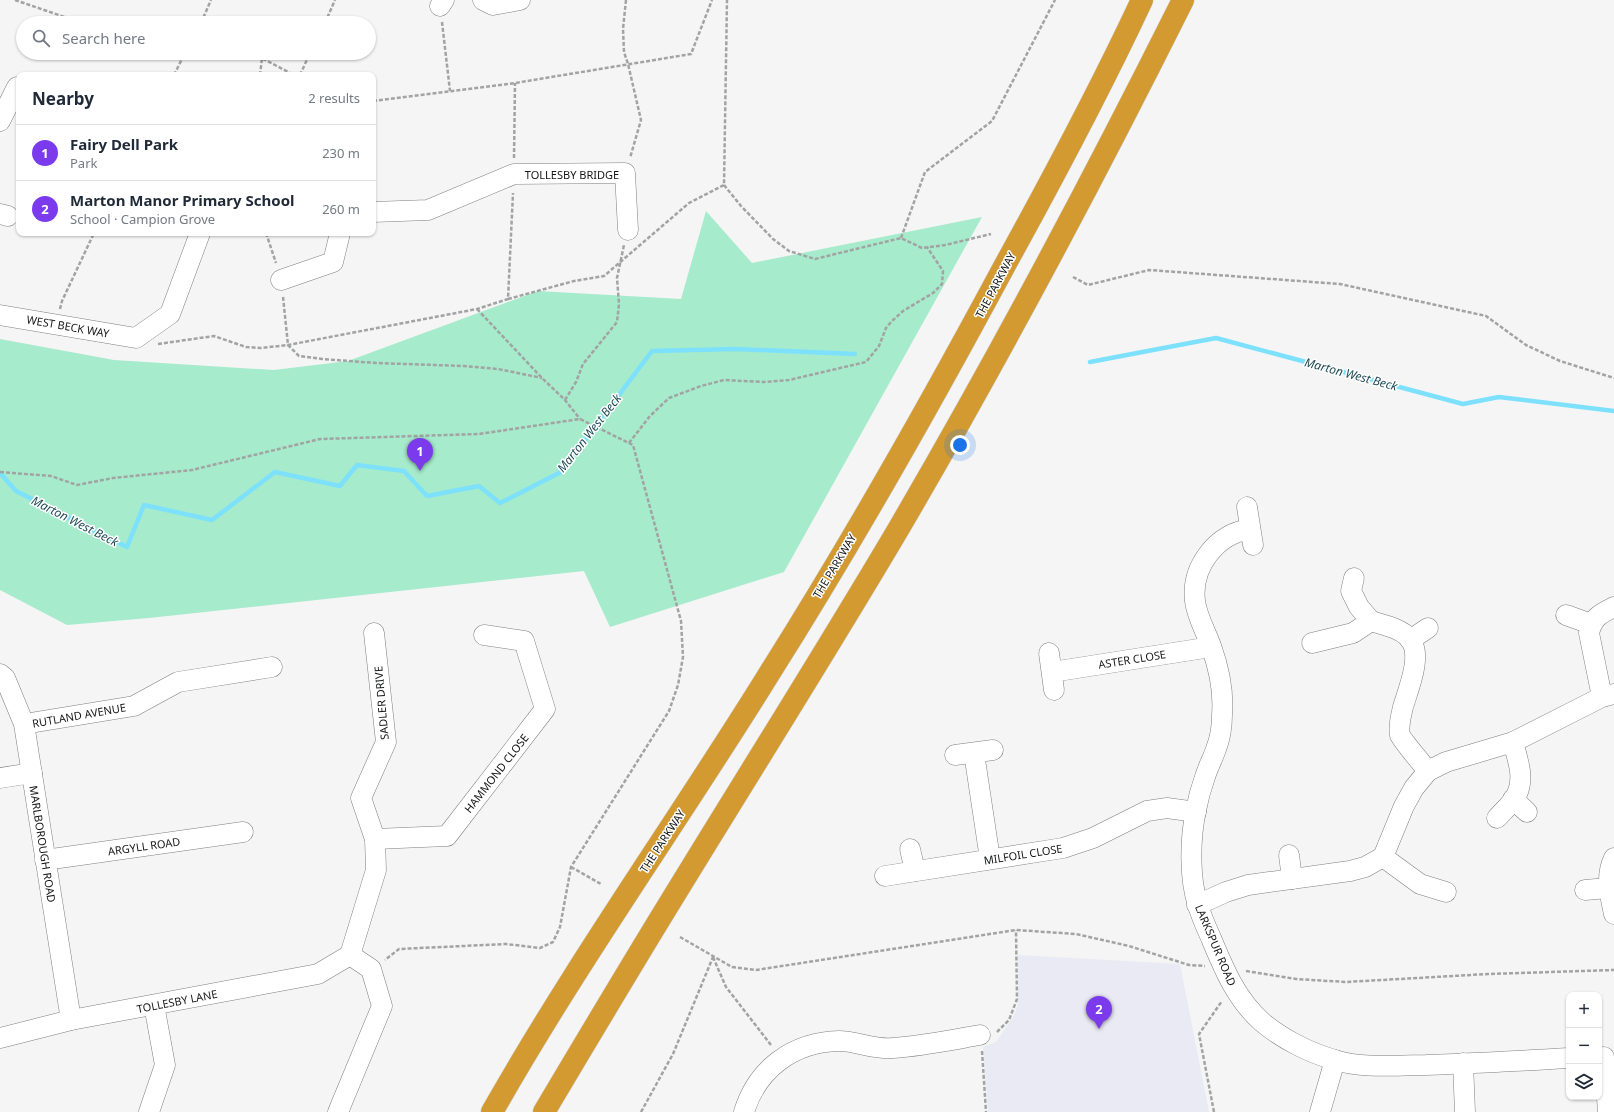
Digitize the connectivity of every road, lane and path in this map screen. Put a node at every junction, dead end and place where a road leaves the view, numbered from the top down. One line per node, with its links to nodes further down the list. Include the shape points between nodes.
1 (16, 0): 13 (path)
2 (211, 0): 14 (path)
3 (336, 0): 15 (path)
4 (483, 0): 5 (street, via 493,5)
5 (520, 0)
6 (626, 0): 20 (path, via 623,29 624,52)
7 (712, 0): 20 (path, via 691,54)
8 (727, 0): 32 (path)
9 (1055, 0): 39 (path, via 992,121 925,172)
10 (1142, 0): 117 (highway, THE PARKWAY, via 1052,179 967,337 870,506 771,671 619,906)
11 (1184, 0): 118 (highway, via 983,382 801,691)
12 (442, 3): 27 (path)
13 (62, 16)
14 (204, 16)
15 (328, 16)
16 (182, 60): 21 (path)
17 (262, 60): 22 (path)
18 (266, 60): 23 (path)
19 (307, 60): 24 (path)
20 (628, 64): 25 (path); 30 (path, via 641,120)
21 (176, 72)
22 (260, 72)
23 (288, 72)
24 (301, 72)
25 (515, 82): 27 (path); 31 (path)
26 (16, 87): 29 (street)
27 (450, 91): 28 (path)
28 (376, 101)
29 (0, 121)
30 (625, 173): 31 (street, TOLLESBY BRIDGE); 34 (street, TOLLESBY BRIDGE)
31 (514, 174): 33 (street, TOLLESBY BRIDGE, via 428,210); 44 (path)
32 (724, 185): 39 (path, via 773,239 789,251 804,256 815,259); 41 (path, via 689,203)
33 (376, 212)
34 (628, 230)
35 (991, 234): 40 (path)
36 (93, 236): 47 (path, via 62,301)
37 (199, 236): 48 (street, via 170,314)
38 (339, 236): 43 (street, via 333,262)
39 (900, 238): 40 (path, via 922,248)
40 (927, 247): 54 (path, via 943,270 942,284 892,321 886,328 879,346 866,362 789,380 724,380 701,386 669,398 650,416)
41 (619, 264): 44 (path, via 604,276); 52 (path, via 617,322 583,364)
42 (1073, 277): 51 (path, via 1088,285 1149,270 1340,284 1486,316 1526,345 1560,361)
43 (281, 280)
44 (508, 299): 45 (path)
45 (477, 309): 49 (path); 50 (path)
46 (0, 314): 47 (street, WEST BECK WAY)
47 (55, 325): 48 (street, WEST BECK WAY)
48 (136, 338): 49 (path, via 157,344 214,336 261,348)
49 (288, 345): 50 (path, via 299,356 322,359 464,366 498,369)
50 (542, 378): 52 (path)
51 (1614, 378)
52 (565, 400): 53 (path)
53 (580, 419): 54 (path); 55 (path, via 479,434 320,439 192,470 113,478 77,485 51,476)
54 (629, 443): 88 (path, via 632,445 681,620 683,657 678,685 669,711)
55 (0, 472)
56 (1247, 507): 67 (street, LARKSPUR ROAD, via 1251,537 1238,531 1215,546 1200,570 1195,600)
57 (1354, 578): 60 (street, via 1351,591 1359,607)
58 (1614, 607): 61 (street, via 1597,616)
59 (1566, 615): 61 (street)
60 (1371, 621): 65 (street, via 1392,628); 66 (street, via 1353,633)
61 (1591, 624): 71 (street, via 1589,633)
62 (1428, 628): 65 (street)
63 (374, 633): 81 (street, SADLER DRIVE, via 386,742 361,798)
64 (484, 635): 81 (street, HAMMOND CLOSE, via 524,641 545,709 447,836)
65 (1410, 640): 75 (street, via 1415,663 1400,721 1400,735)
66 (1312, 643)
67 (1211, 647): 69 (street, ASTER CLOSE); 78 (street, LARKSPUR ROAD, via 1221,682 1222,715 1217,746 1205,777)
68 (272, 667): 72 (street, RUTLAND AVENUE, via 178,682 134,706)
69 (1051, 672)
70 (0, 674): 72 (street, MARLBOROUGH ROAD, via 5,678)
71 (1608, 696): 73 (street)
72 (24, 724): 76 (street, MARLBOROUGH ROAD)
73 (1513, 742): 75 (street, via 1446,762); 79 (street, via 1520,770 1521,782 1517,794 1520,806)
74 (974, 753): 86 (street)
75 (1428, 771): 84 (street, via 1404,806)
76 (32, 772): 77 (street); 87 (street, MARLBOROUGH ROAD)
77 (0, 778)
78 (1196, 812): 86 (street, MILFOIL CLOSE, via 1167,808 1147,811 1094,838 1063,848); 96 (street, LARKSPUR ROAD, via 1192,848)
79 (1497, 818)
80 (243, 832): 87 (street, ARGYLL ROAD)
81 (376, 839): 100 (street, SADLER DRIVE, via 376,870)
82 (910, 849): 89 (street)
83 (1289, 855): 91 (street)
84 (1383, 857): 91 (street, via 1358,869); 95 (street, via 1420,884)
85 (1614, 858): 93 (street)
86 (990, 859): 89 (street, MILFOIL CLOSE)
87 (45, 860): 107 (street, MARLBOROUGH ROAD)
88 (571, 867): 92 (path); 103 (path, via 560,927 553,942 540,948 506,944 399,949)
89 (915, 871): 90 (street, MILFOIL CLOSE)
90 (885, 876)
91 (1292, 879): 96 (street, via 1248,885)
92 (601, 884)
93 (1608, 888): 94 (street); 97 (street)
94 (1586, 890)
95 (1446, 892)
96 (1197, 905): 102 (street, LARKSPUR ROAD)
97 (1614, 914)
98 (1016, 930): 101 (path, via 756,970 732,967); 102 (path, via 1076,934 1129,946 1189,965); 108 (path, via 1016,1000 1009,1020 998,1031)
99 (680, 936): 101 (path)
100 (350, 955): 103 (street); 106 (street, TOLLESBY LANE, via 318,974)
101 (713, 957): 111 (path, via 726,987); 119 (path, via 673,1054)
102 (1223, 968): 104 (path, via 1296,979 1346,982); 105 (street, LARKSPUR ROAD)
103 (372, 969): 116 (street, via 382,1006)
104 (1614, 970)
105 (1233, 986): 113 (street, LARKSPUR ROAD, via 1246,1006 1263,1022 1296,1044); 122 (path, via 1199,1034)
106 (154, 1005): 107 (street, TOLLESBY LANE); 115 (street, via 166,1065)
107 (71, 1020): 109 (street, TOLLESBY LANE)
108 (980, 1036): 111 (street, via 892,1048 839,1041 815,1044); 121 (path)
109 (0, 1038)
110 (1606, 1057): 125 (street)
111 (781, 1058): 120 (street, via 759,1079)
112 (1566, 1058): 114 (street, LARKSPUR ROAD)
113 (1335, 1060): 114 (street, LARKSPUR ROAD, via 1369,1066); 123 (street)
114 (1463, 1064): 124 (street)
115 (149, 1112)
116 (338, 1112)
117 (492, 1112)
118 (544, 1112)
119 (640, 1112)
120 (744, 1112)
121 (986, 1112)
122 (1214, 1112)
123 (1320, 1112)
124 (1465, 1112)
125 (1608, 1112)

